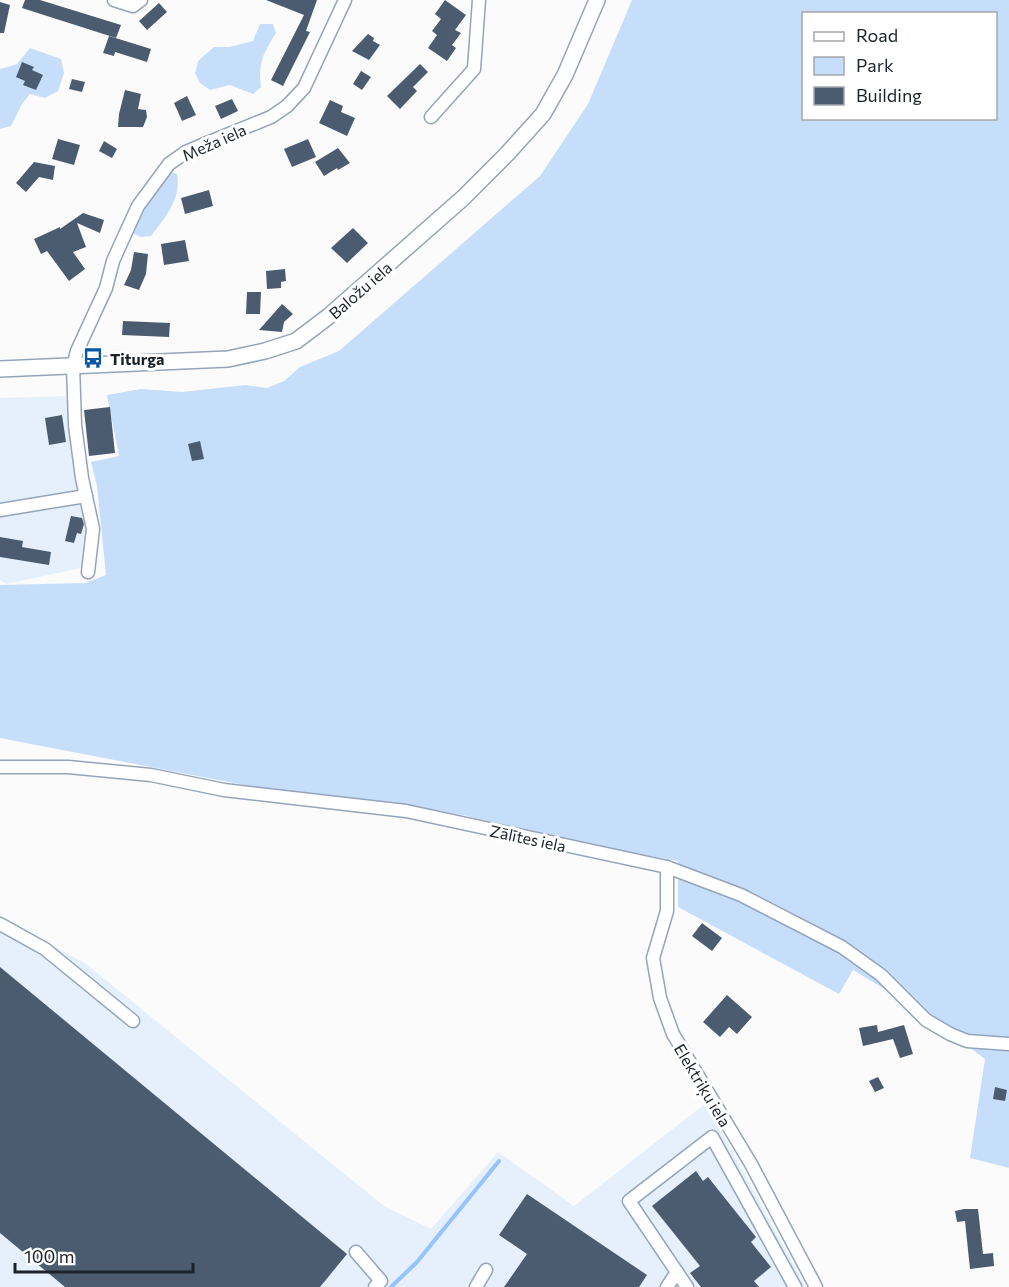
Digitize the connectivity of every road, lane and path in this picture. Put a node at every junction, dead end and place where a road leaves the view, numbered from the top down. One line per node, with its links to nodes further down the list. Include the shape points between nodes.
1 (114, 0): 2 (street, via 133,6)
2 (141, 0)
3 (345, 0): 7 (street, Meža iela, via 304,88 287,106 271,117 186,152 158,177 138,206 113,261)
4 (479, 0): 6 (street, via 474,69)
5 (597, 0): 7 (main road, Baložu iela, via 565,75 543,114 455,205 346,302 296,340 228,358)
6 (431, 117)
7 (74, 366): 8 (main road, Baložu iela); 9 (street, Meža iela, via 75,426)
8 (0, 369)
9 (86, 496): 10 (street); 11 (street, Meža iela, via 93,529)
10 (0, 510)
11 (88, 572)
12 (0, 767): 13 (street, Zālītes iela, via 68,767 151,775 224,790 406,811)
13 (667, 867): 16 (street, Zālītes iela, via 741,895 842,946 881,975 926,1020 950,1034 967,1041); 25 (street, Elektriķu iela, via 667,911 653,958 660,998 673,1035 751,1164)
14 (0, 924): 15 (street, via 45,949)
15 (133, 1021)
16 (1009, 1044)
17 (356, 1252): 20 (street, via 381,1281)
18 (486, 1270): 21 (street)
19 (677, 1272): 22 (street); 23 (street); 24 (street, via 629,1201 712,1137)
20 (375, 1287)
21 (476, 1287)
22 (667, 1287)
23 (687, 1287)
24 (795, 1287)
25 (816, 1287)

